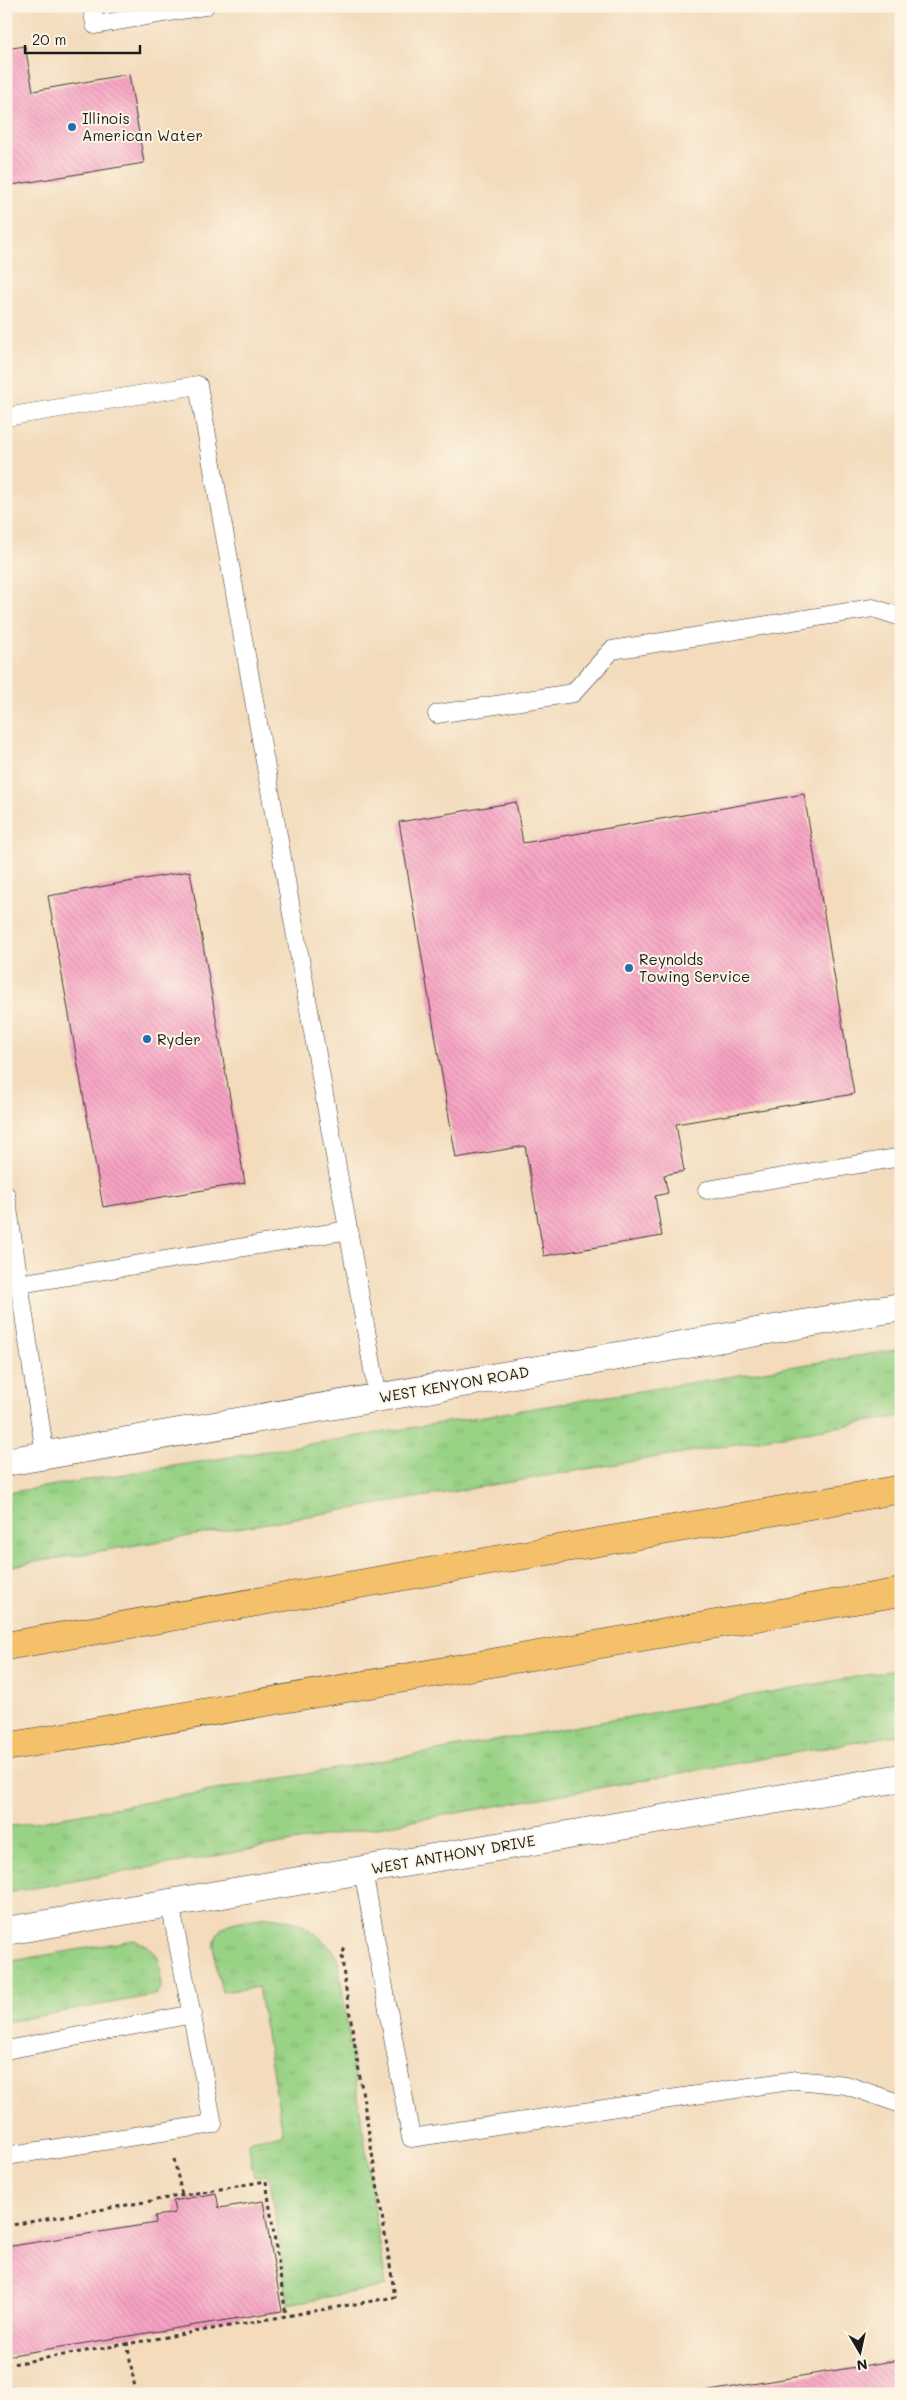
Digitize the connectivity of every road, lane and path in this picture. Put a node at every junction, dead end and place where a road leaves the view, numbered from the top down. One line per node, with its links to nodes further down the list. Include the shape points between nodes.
1 (92, 6): 2 (lane, via 95,25)
2 (205, 6)
3 (6, 417): 9 (lane, via 198,385)
4 (901, 617): 5 (lane, via 873,608 612,650 573,693)
5 (437, 714)
6 (901, 1157): 7 (lane)
7 (707, 1190)
8 (6, 1195): 10 (lane)
9 (349, 1230): 10 (lane); 12 (lane)
10 (19, 1284): 13 (lane)
11 (901, 1307): 12 (street, WEST KENYON ROAD)
12 (378, 1398): 13 (street, WEST KENYON ROAD)
13 (45, 1455): 14 (street, WEST KENYON ROAD)
14 (6, 1462)
15 (901, 1489): 17 (highway)
16 (901, 1592): 18 (highway)
17 (6, 1646)
18 (6, 1747)
19 (901, 1778): 20 (street, WEST ANTHONY DRIVE)
20 (363, 1870): 21 (street, WEST ANTHONY DRIVE); 23 (lane)
21 (170, 1903): 22 (street, WEST ANTHONY DRIVE); 24 (lane)
22 (6, 1931)
23 (374, 1936): 26 (lane, via 411,2138 796,2080 846,2085); 31 (path, via 348,1942 342,1955 395,2296)
24 (193, 2014): 25 (lane); 27 (lane, via 214,2124)
25 (6, 2050)
26 (901, 2104)
27 (168, 2131): 28 (lane); 29 (path)
28 (6, 2156)
29 (182, 2195): 30 (path); 31 (path, via 266,2181)
30 (6, 2226)
31 (286, 2315): 32 (path)
32 (127, 2342): 33 (path); 34 (path)
33 (6, 2365)
34 (136, 2394)

